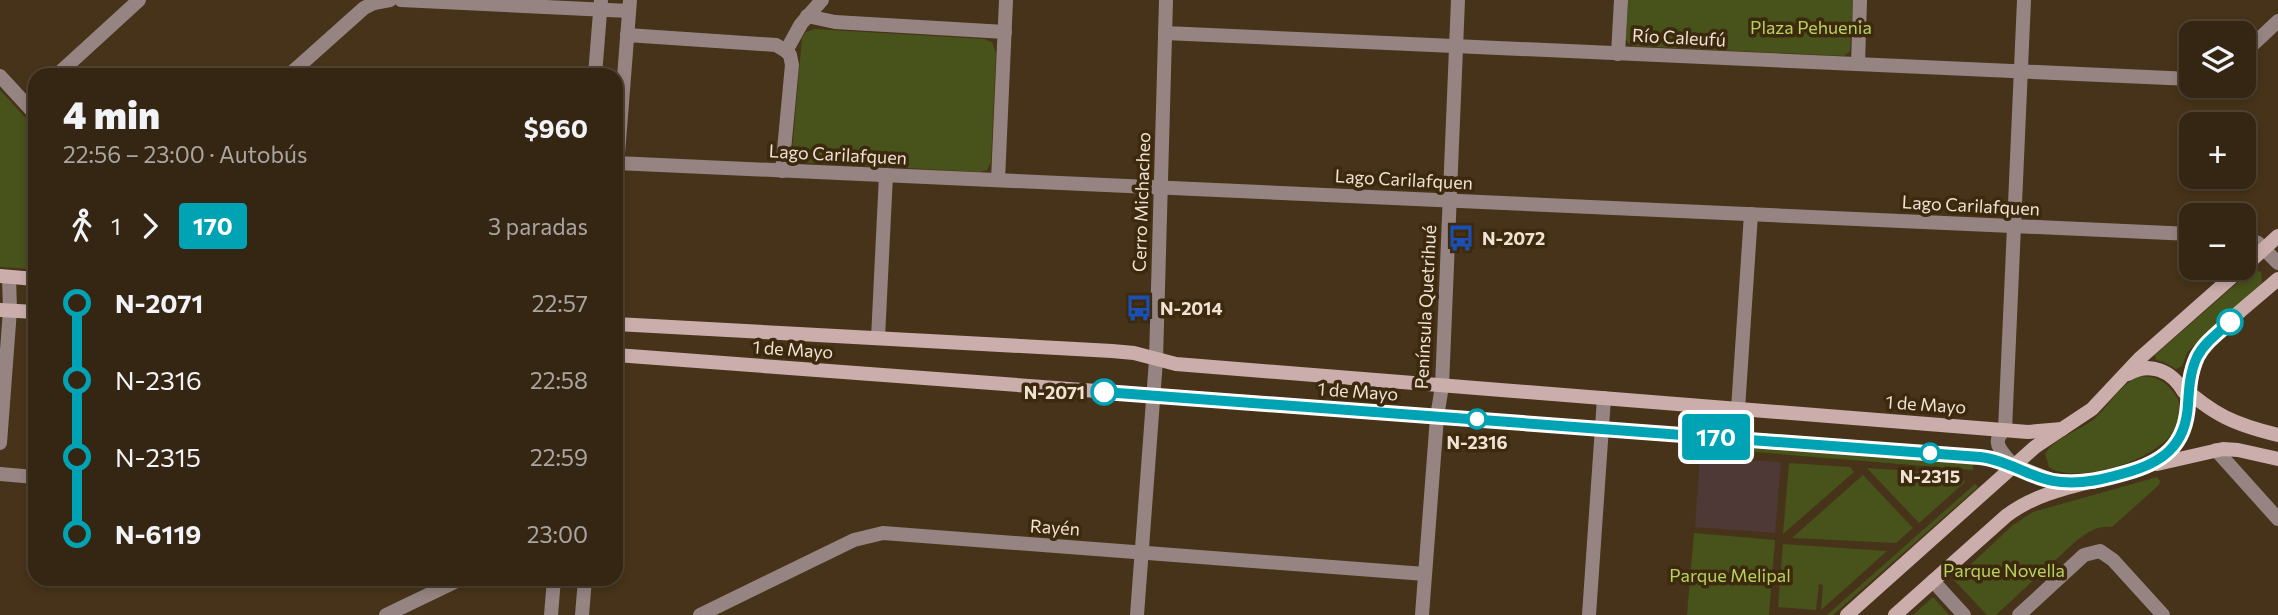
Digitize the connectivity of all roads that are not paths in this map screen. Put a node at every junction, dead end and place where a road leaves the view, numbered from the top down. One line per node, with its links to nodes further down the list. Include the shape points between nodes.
1 (139, 0): 23 (street)
2 (390, 0): 24 (street, via 354,15)
3 (401, 0): 11 (street)
4 (822, 0): 13 (street)
5 (1006, 0): 15 (street)
6 (1166, 0): 16 (street, Cerro Michacheo)
7 (1458, 0): 19 (street, Península Quetrihué)
8 (1621, 0): 21 (street)
9 (1860, 0): 22 (street)
10 (2024, 0): 26 (street)
11 (601, 5): 12 (street); 25 (street)
12 (629, 5): 17 (street)
13 (807, 16): 15 (street, via 835,22); 20 (street)
14 (2278, 21): 18 (street)
15 (1005, 32): 34 (street)
16 (1165, 33): 19 (street, Río Caleufú); 35 (street, Cerro Michacheo)
17 (627, 35): 20 (street, via 776,45); 29 (street)
18 (2256, 42)
19 (1457, 46): 21 (street, Río Caleufú); 36 (street, Península Quetrihué)
20 (786, 51): 32 (street, via 792,61)
21 (1618, 54): 22 (street, Río Caleufú)
22 (1858, 64): 26 (street, Río Caleufú)
23 (65, 68)
24 (297, 68)
25 (596, 68)
26 (2021, 72): 28 (street, Río Caleufú); 38 (street)
27 (0, 76): 30 (street)
28 (2179, 79)
29 (623, 86)
30 (28, 100)
31 (623, 163): 32 (street, Lago Carilafquen)
32 (782, 171): 33 (street, Lago Carilafquen)
33 (886, 176): 34 (street, Lago Carilafquen); 52 (street)
34 (998, 180): 35 (street, Lago Carilafquen)
35 (1161, 188): 36 (street, Lago Carilafquen); 54 (street, Cerro Michacheo)
36 (1450, 201): 37 (street, Lago Carilafquen); 56 (street, Península Quetrihué)
37 (1751, 214): 38 (street, Lago Carilafquen); 60 (street)
38 (2013, 226): 39 (street, Lago Carilafquen); 64 (street)
39 (2179, 233)
40 (2278, 236): 42 (main road)
41 (2256, 242): 42 (street)
42 (2264, 248): 43 (main road); 44 (street)
43 (2256, 255)
44 (2278, 263)
45 (4, 277): 46 (main road); 49 (street)
46 (28, 279)
47 (2278, 279): 58 (main road, via 2201,350)
48 (2228, 280): 55 (main road)
49 (5, 310): 50 (main road); 67 (street)
50 (28, 312)
51 (623, 324): 52 (main road, 1 de Mayo)
52 (878, 338): 54 (main road, 1 de Mayo, via 1112,351)
53 (623, 356): 57 (main road, 1 de Mayo)
54 (1156, 360): 56 (main road, 1 de Mayo); 57 (street, Cerro Michacheo)
55 (2116, 383): 58 (main road, via 2145,367 2164,372); 63 (main road, via 2092,409)
56 (1442, 386): 59 (main road, 1 de Mayo); 61 (street, Península Quetrihué)
57 (1153, 395): 61 (main road, 1 de Mayo); 76 (street, Cerro Michacheo)
58 (2185, 395): 65 (main road, via 2223,418); 71 (main road, via 2185,425 2176,443)
59 (1604, 398): 60 (main road, 1 de Mayo); 62 (street)
60 (1738, 409): 64 (main road, 1 de Mayo); 66 (street)
61 (1437, 416): 62 (main road, 1 de Mayo); 77 (street, Península Quetrihué)
62 (1602, 429): 66 (main road, 1 de Mayo); 88 (street)
63 (2062, 429): 64 (main road, 1 de Mayo); 70 (main road)
64 (2005, 430): 70 (street, via 1997,443)
65 (2278, 435)
66 (1736, 439): 70 (main road, 1 de Mayo, via 1980,457)
67 (0, 443)
68 (2216, 450): 69 (main road); 71 (main road); 75 (street)
69 (2278, 459)
70 (2014, 466): 74 (main road, 1 de Mayo, via 2054,481); 89 (main road)
71 (2146, 467): 74 (main road)
72 (0, 474): 73 (street)
73 (28, 476)
74 (2093, 482): 78 (main road, via 2024,503)
75 (2278, 519)
76 (1142, 553): 77 (street, Rayén); 85 (street, Rayén, via 874,534); 86 (street, Cerro Michacheo)
77 (1425, 574): 87 (street, Península Quetrihué)
78 (1933, 581): 90 (main road); 91 (street)
79 (446, 586): 82 (street)
80 (553, 586): 83 (street)
81 (584, 586): 84 (street)
82 (386, 615)
83 (551, 615)
84 (582, 615)
85 (701, 615)
86 (1137, 615)
87 (1422, 615)
88 (1589, 615)
89 (1847, 615)
90 (1895, 615)
91 (1964, 615)
92 (2019, 615): 93 (street, via 2084,555 2100,551)
93 (2162, 615)

